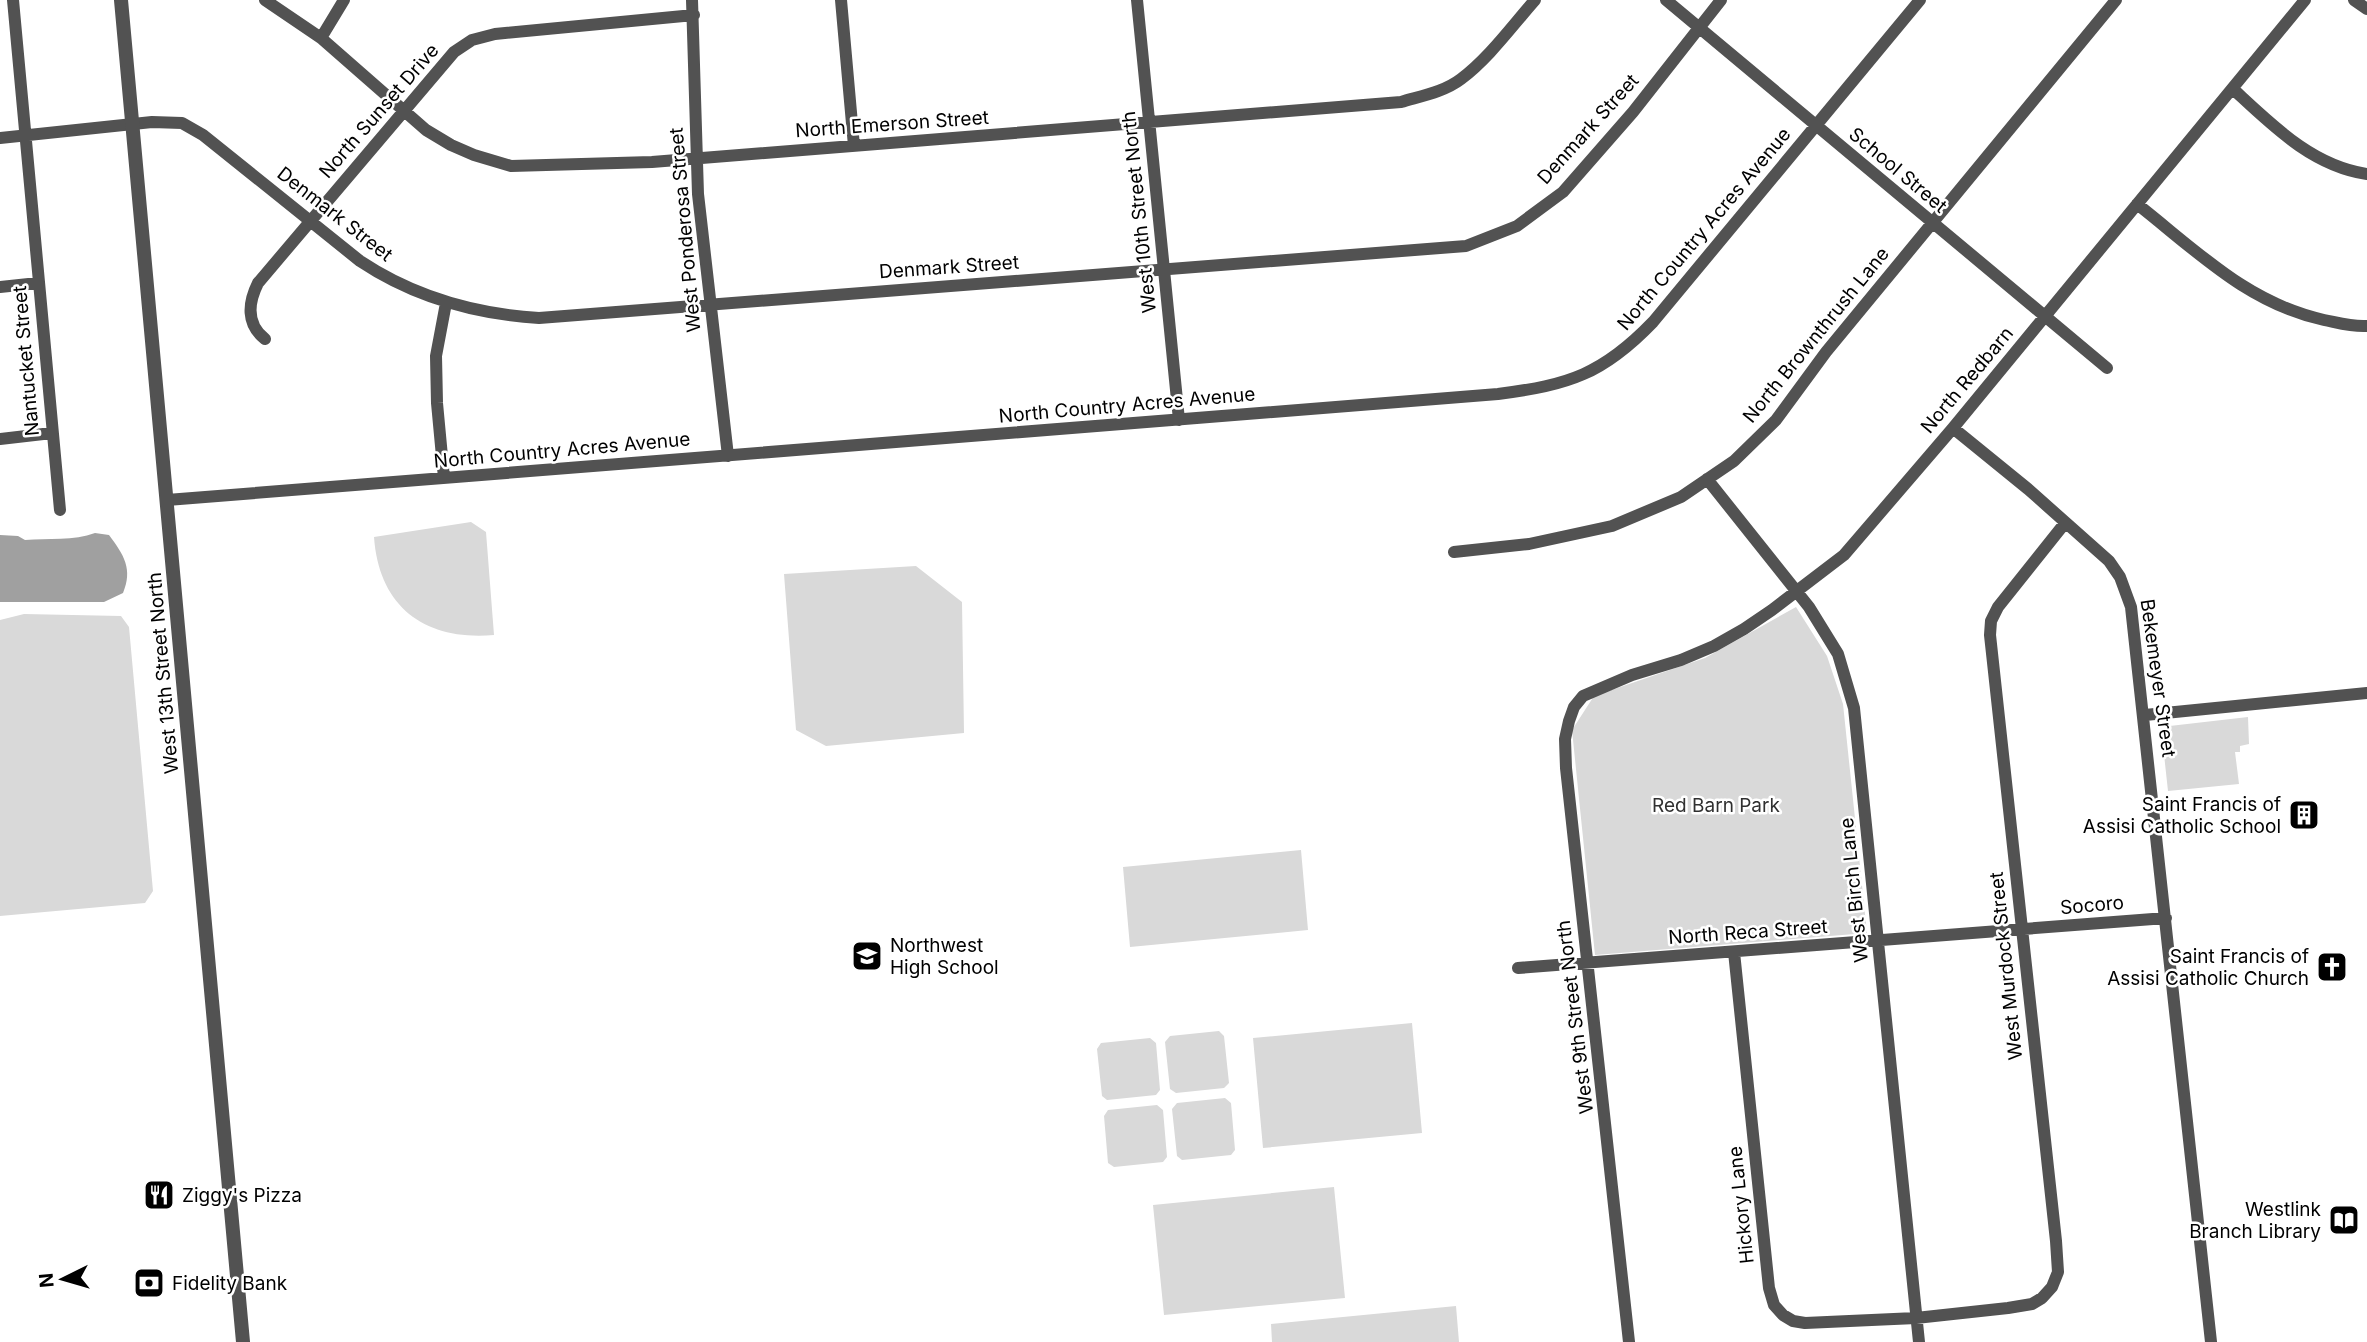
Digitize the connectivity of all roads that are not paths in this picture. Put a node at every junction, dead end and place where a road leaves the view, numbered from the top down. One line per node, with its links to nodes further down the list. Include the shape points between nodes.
1 (13, 0): 24 (street, Nantucket Street)
2 (121, 0): 22 (street, West 13th Street North)
3 (265, 0): 18 (street, North Emerson Street)
4 (344, 0): 18 (street)
5 (692, 0): 16 (street, West Ponderosa Street)
6 (841, 0): 26 (street)
7 (1137, 0): 21 (street, West 10th Street North)
8 (1535, 0): 21 (street, North Emerson Street, via 1481,61 1443,89 1401,102)
9 (1666, 0): 17 (street, School Street)
10 (1721, 0): 17 (street, Denmark Street)
11 (1920, 0): 23 (street, North Country Acres Avenue)
12 (2116, 0): 31 (street, North Brownthrush Lane)
13 (2305, 0): 19 (street, North Redbarn)
14 (2354, 0): 15 (street)
15 (2367, 9)
16 (694, 15): 20 (street, North Sunset Drive, via 472,40 454,52); 27 (street, West Ponderosa Street)
17 (1699, 28): 23 (street, School Street); 32 (street, Denmark Street, via 1563,192 1517,226 1466,246)
18 (321, 38): 20 (street, North Emerson Street)
19 (2233, 89): 28 (street, via 2289,139 2325,162); 29 (street, North Redbarn)
20 (403, 111): 27 (street, North Emerson Street, via 451,145 511,166); 30 (street, North Sunset Drive)
21 (1149, 123): 26 (street, North Emerson Street); 32 (street, West 10th Street North)
22 (132, 124): 24 (street, Denmark Street); 30 (street, Denmark Street, via 169,122 192,127); 48 (street, West 13th Street North)
23 (1815, 126): 31 (street, School Street); 41 (street, North Country Acres Avenue, via 1653,322 1629,347 1588,372 1562,383 1498,394)
24 (25, 134): 25 (street, Denmark Street); 33 (street, Nantucket Street)
25 (0, 138)
26 (855, 146): 27 (street, North Emerson Street)
27 (696, 158): 36 (street, West Ponderosa Street)
28 (2367, 174)
29 (2137, 204): 37 (street, North Redbarn); 38 (street, via 2256,295 2317,318)
30 (310, 220): 35 (street, Denmark Street, via 383,277); 39 (street, North Sunset Drive, via 252,294 250,317 254,330)
31 (1932, 224): 37 (street, School Street); 47 (street, North Brownthrush Lane, via 1776,420 1734,461)
32 (1164, 270): 36 (street, Denmark Street); 41 (street, West 10th Street North)
33 (38, 283): 34 (street); 43 (street, Nantucket Street)
34 (0, 287)
35 (446, 303): 36 (street, Denmark Street, via 539,318); 46 (street, via 436,356)
36 (711, 305): 45 (street, West Ponderosa Street)
37 (2044, 317): 40 (street, School Street); 42 (street, North Redbarn)
38 (2367, 326)
39 (265, 339)
40 (2107, 368)
41 (1179, 420): 45 (street, North Country Acres Avenue)
42 (1953, 428): 50 (street, Bekemeyer Street); 52 (street, North Redbarn, via 1844,555)
43 (52, 433): 44 (street); 49 (street, Nantucket Street)
44 (0, 439)
45 (727, 456): 46 (street, North Country Acres Avenue)
46 (444, 478): 48 (street, North Country Acres Avenue)
47 (1707, 479): 51 (street, North Brownthrush Lane, via 1681,497 1612,526 1529,544); 52 (street, West Birch Lane)
48 (167, 500): 63 (street, West 13th Street North)
49 (60, 510)
50 (2065, 523): 55 (street, Bekemeyer Street, via 2109,561 2127,592); 57 (street, West Murdock Street, via 1998,607 1992,621 1992,660)
51 (1454, 552)
52 (1797, 593): 54 (street, North Redbarn, via 1714,646); 58 (street, West Birch Lane, via 1838,654 1854,708)
53 (2367, 693): 55 (street)
54 (1586, 694): 60 (street, West 9th Street North, via 1574,706 1565,739)
55 (2145, 715): 56 (street, Bekemeyer Street)
56 (2166, 918): 57 (street, Socoro); 66 (street, Bekemeyer Street)
57 (2022, 929): 58 (street, North Reca Street); 62 (street, West Murdock Street, via 2058,1272 2052,1287 2032,1304)
58 (1878, 941): 59 (street, North Reca Street); 62 (street, West Birch Lane)
59 (1734, 952): 60 (street, North Reca Street); 62 (street, Hickory Lane, via 1773,1305 1793,1321 1805,1324)
60 (1588, 963): 61 (street, North Reca Street); 64 (street, West 9th Street North)
61 (1518, 968)
62 (1916, 1318): 65 (street, West Birch Lane)
63 (243, 1342)
64 (1629, 1342)
65 (1919, 1342)
66 (2211, 1342)

